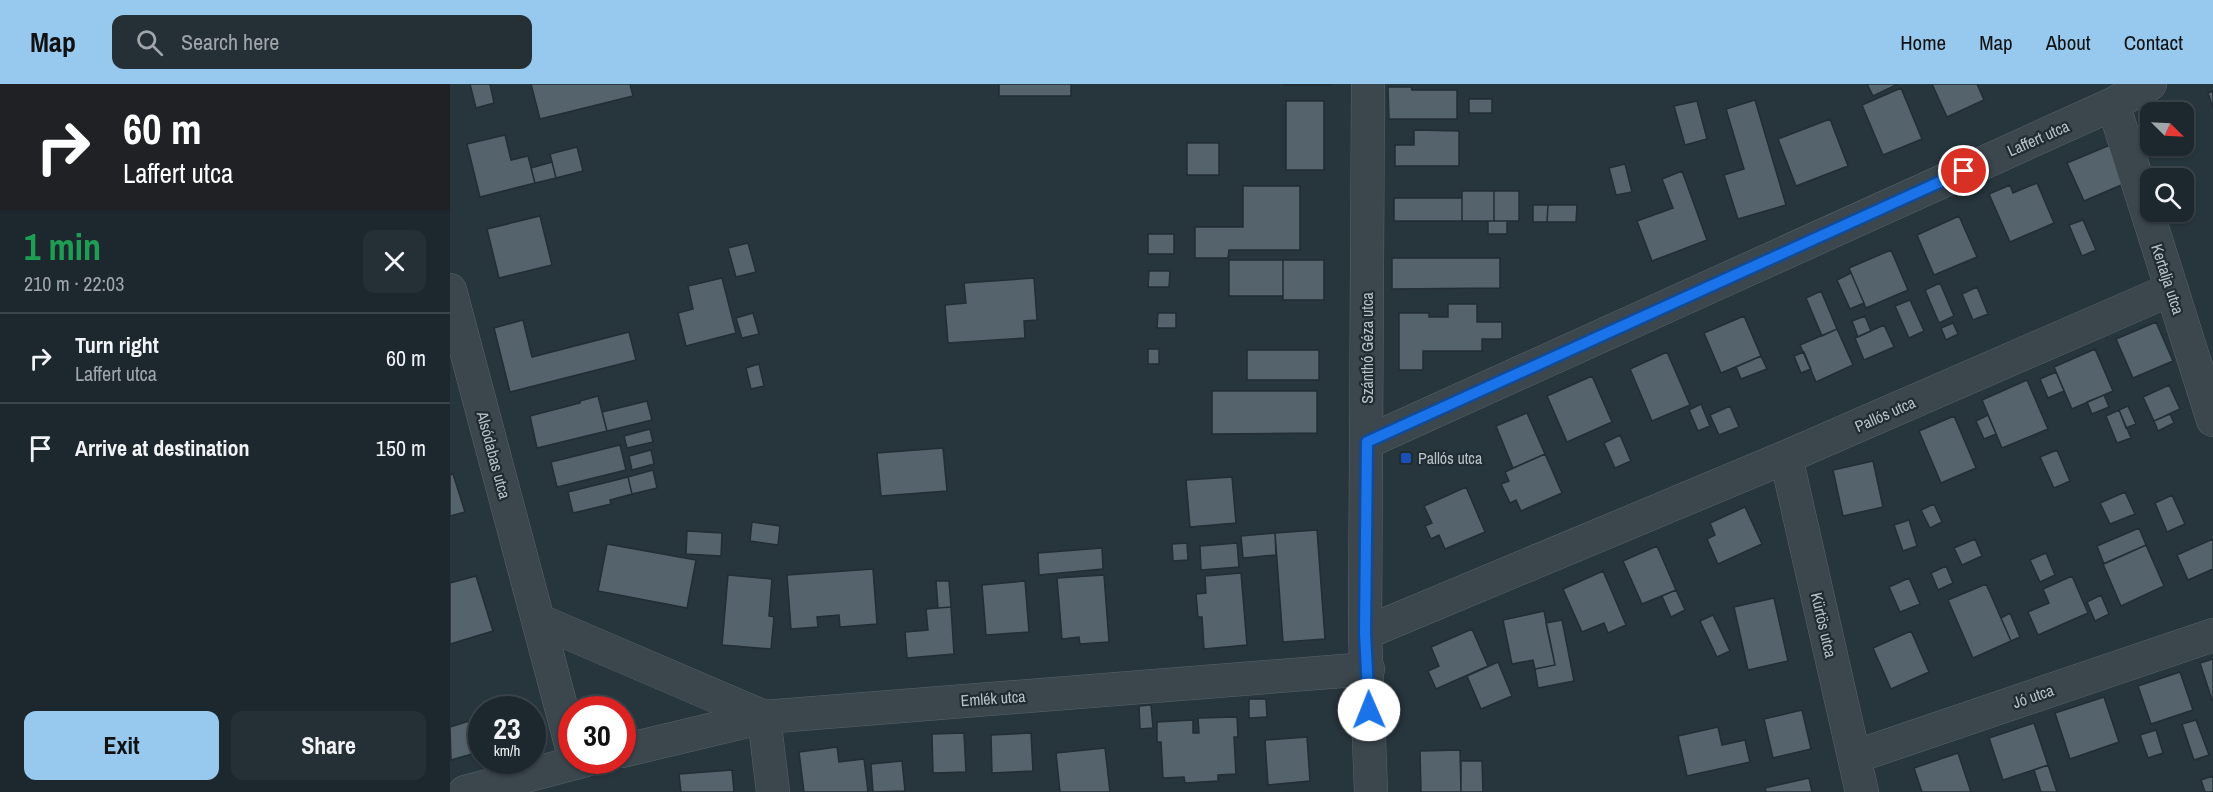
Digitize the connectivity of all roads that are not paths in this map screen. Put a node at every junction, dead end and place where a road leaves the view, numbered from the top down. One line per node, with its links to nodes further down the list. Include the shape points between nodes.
1 (1368, 84): 7 (street, Szánthó Géza utca)
2 (2150, 84): 3 (street, Laffert utca)
3 (2113, 104): 5 (street, Kertalja utca); 7 (street, Laffert utca)
4 (450, 290): 9 (street, Alsódabas utca)
5 (2172, 290): 6 (street, Kertalja utca); 8 (street, Pallós utca)
6 (2213, 420)
7 (1367, 442): 10 (street, Szánthó Géza utca)
8 (1786, 457): 10 (street, Pallós utca); 16 (street, Kürtös utca)
9 (538, 620): 13 (street, Alsódabas utca); 14 (street)
10 (1365, 633): 12 (street, Szánthó Géza utca)
11 (2213, 634): 16 (street, Jó utca)
12 (1368, 669): 14 (street, Emlék utca); 20 (street, Szánthó Géza utca)
13 (559, 696)
14 (764, 717): 15 (street, Emlék utca); 19 (street)
15 (636, 749)
16 (1854, 757): 21 (street, Kürtös utca)
17 (558, 764): 18 (street)
18 (465, 792)
19 (773, 792)
20 (1371, 792)
21 (1862, 792)

